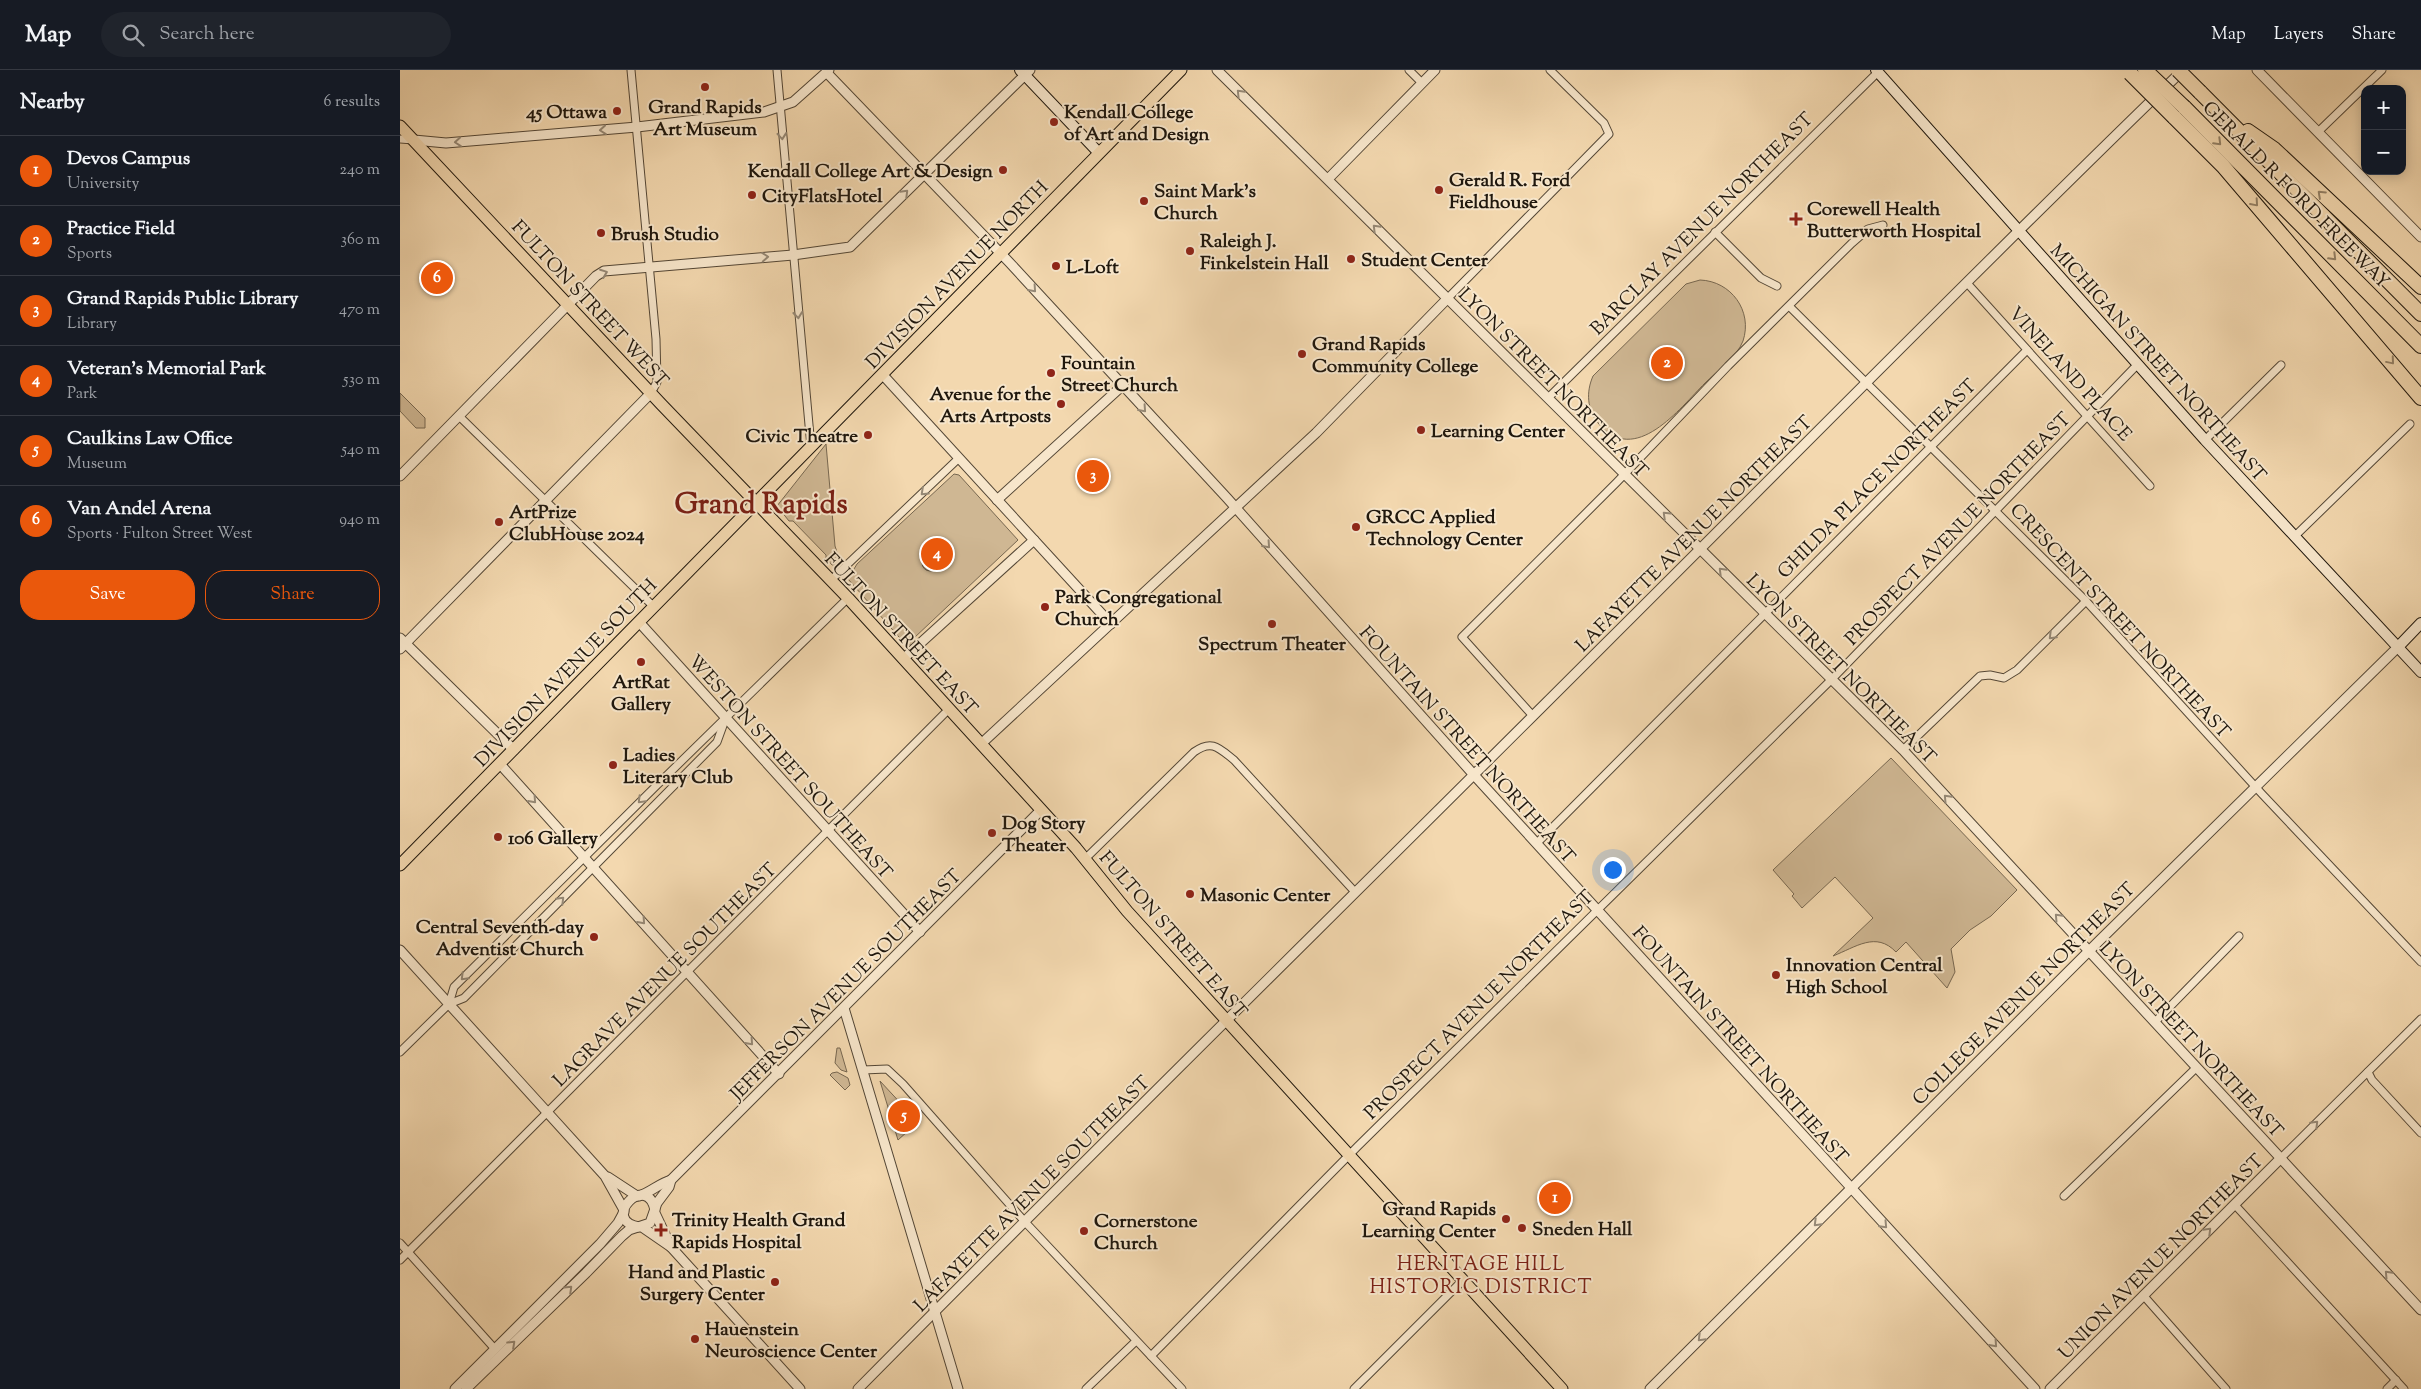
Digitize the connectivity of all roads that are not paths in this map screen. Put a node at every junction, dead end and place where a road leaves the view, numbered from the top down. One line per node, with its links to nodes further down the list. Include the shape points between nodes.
1 (631, 70): 22 (street)
2 (777, 70): 18 (street)
3 (1181, 70): 26 (main road, DIVISION AVENUE NORTH)
4 (1217, 70): 28 (street, LYON STREET NORTHEAST, one-way to 4)
5 (1409, 70): 17 (street)
6 (1435, 70): 17 (street)
7 (1550, 70): 39 (street, via 1610,132)
8 (2145, 70): 19 (highway, GERALD R FORD FREEWAY, bridge)
9 (2178, 70): 20 (highway, GERALD R FORD FREEWAY, bridge)
10 (2183, 70): 30 (street, LAFAYETTE AVENUE NORTHEAST)
11 (2257, 70): 23 (street)
12 (2382, 70): 23 (street)
13 (828, 71): 18 (street, via 801,97); 27 (street, FOUNTAIN STREET NORTHEAST)
14 (1877, 71): 30 (main road, MICHIGAN STREET NORTHEAST); 31 (street, BARCLAY AVENUE NORTHEAST)
15 (2129, 71): 19 (highway, bridge)
16 (1025, 72): 26 (main road); 27 (street)
17 (1422, 83): 28 (street)
18 (780, 108): 22 (street); 34 (street, one-way to 34)
19 (2179, 112): 43 (highway, GERALD R FORD FREEWAY, one-way to 43); 52 (highway, one-way to 52)
20 (2221, 113): 38 (highway, one-way to 20, via 2274,149); 42 (highway, GERALD R FORD FREEWAY)
21 (400, 126): 25 (main road, FULTON STREET WEST)
22 (637, 127): 25 (street, one-way to 25, via 446,143); 35 (street)
23 (2319, 130): 32 (street)
24 (400, 139): 25 (street)
25 (414, 140): 40 (main road, FULTON STREET WEST)
26 (1099, 153): 33 (main road, DIVISION AVENUE NORTH)
27 (923, 175): 33 (street, FOUNTAIN STREET NORTHEAST); 34 (street, one-way to 27, via 850,247)
28 (1328, 179): 39 (street, LYON STREET NORTHEAST, one-way to 28)
29 (1883, 226): 41 (street, via 1868,229)
30 (2018, 230): 36 (street, LAFAYETTE AVENUE NORTHEAST); 45 (main road, MICHIGAN STREET NORTHEAST)
31 (1715, 232): 37 (street, via 1761,278); 51 (street, BARCLAY AVENUE NORTHEAST)
32 (2419, 232)
33 (1000, 253): 47 (main road, DIVISION AVENUE NORTH); 49 (street, FOUNTAIN STREET NORTHEAST, one-way to 49)
34 (792, 255): 35 (street, one-way to 34); 57 (street, one-way to 57)
35 (649, 266): 40 (street, one-way to 35, via 604,271); 50 (street, via 658,378)
36 (1967, 283): 44 (street, VINELAND PLACE); 48 (street, LAFAYETTE AVENUE NORTHEAST)
37 (1777, 286)
38 (2421, 287)
39 (1447, 299): 51 (street, LYON STREET NORTHEAST); 66 (street, via 1316,433)
40 (568, 305): 50 (main road, FULTON STREET WEST); 53 (street)
41 (1790, 307): 48 (street, CRESCENT STREET NORTHEAST); 60 (street)
42 (2421, 314)
43 (2421, 346)
44 (2027, 350): 54 (street, VINELAND PLACE); 58 (street, GHILDA PLACE NORTHEAST)
45 (2137, 364): 54 (street, PROSPECT AVENUE NORTHEAST); 56 (main road, MICHIGAN STREET NORTHEAST)
46 (2280, 365): 56 (street)
47 (882, 374): 57 (main road, DIVISION AVENUE NORTH); 59 (street)
48 (1866, 383): 58 (street, CRESCENT STREET NORTHEAST); 70 (street, LAFAYETTE AVENUE NORTHEAST)
49 (1122, 386): 63 (street); 66 (street, FOUNTAIN STREET NORTHEAST, one-way to 66)
50 (650, 393): 64 (street); 65 (main road, FULTON STREET WEST)
51 (1548, 398): 60 (street, LYON STREET NORTHEAST)
52 (2421, 398)
53 (459, 416): 61 (street); 64 (street)
54 (2088, 416): 62 (street, VINELAND PLACE); 67 (street, PROSPECT AVENUE NORTHEAST)
55 (2410, 424): 68 (street)
56 (2205, 440): 68 (main road, MICHIGAN STREET NORTHEAST)
57 (811, 447): 65 (main road, DIVISION AVENUE NORTH)
58 (1932, 447): 67 (street, CRESCENT STREET NORTHEAST); 75 (street, GHILDA PLACE NORTHEAST)
59 (959, 458): 63 (street); 71 (street, one-way to 71)
60 (1624, 474): 70 (street, LYON STREET NORTHEAST, one-way to 60); 85 (street, via 1462,637)
61 (400, 476)
62 (2150, 486)
63 (997, 500): 69 (street)
64 (545, 502): 74 (street); 79 (street)
65 (757, 504): 71 (main road, FULTON STREET EAST); 74 (main road, DIVISION AVENUE SOUTH)
66 (1236, 508): 78 (street); 91 (street, FOUNTAIN STREET NORTHEAST, one-way to 91)
67 (1996, 511): 73 (street, CRESCENT STREET NORTHEAST); 83 (street, PROSPECT AVENUE NORTHEAST)
68 (2294, 537): 80 (main road, MICHIGAN STREET NORTHEAST)
69 (1034, 540): 78 (street); 81 (street)
70 (1701, 549): 75 (street, LYON STREET NORTHEAST, one-way to 70); 85 (street, LAFAYETTE AVENUE NORTHEAST)
71 (830, 580): 72 (main road, FULTON STREET EAST)
72 (848, 598): 81 (main road, FULTON STREET EAST); 86 (street)
73 (2086, 601): 89 (street, one-way to 89, via 2017,670 2004,678 1980,676); 92 (street, CRESCENT STREET NORTHEAST)
74 (653, 606): 76 (main road, DIVISION AVENUE SOUTH)
75 (1763, 613): 83 (street, LYON STREET NORTHEAST); 95 (street, GHILDA PLACE NORTHEAST)
76 (639, 622): 86 (street, WESTON STREET SOUTHEAST); 88 (main road, DIVISION AVENUE SOUTH)
77 (2421, 623): 80 (main road, COLLEGE AVENUE NORTHEAST)
78 (1110, 624): 87 (street)
79 (402, 643): 88 (street)
80 (2398, 647): 82 (main road, MICHIGAN STREET NORTHEAST); 92 (street, COLLEGE AVENUE NORTHEAST)
81 (904, 659): 84 (main road, FULTON STREET EAST)
82 (2421, 672)
83 (1832, 679): 89 (street, LYON STREET NORTHEAST); 101 (street, PROSPECT AVENUE NORTHEAST)
84 (949, 708): 87 (main road, FULTON STREET EAST); 94 (street, LAGRAVE AVENUE SOUTHEAST)
85 (1533, 716): 91 (street, LAFAYETTE AVENUE NORTHEAST)
86 (726, 718): 94 (street, WESTON STREET SOUTHEAST); 96 (street, one-way to 96); 99 (street, via 717,742)
87 (981, 744): 93 (main road, FULTON STREET EAST)
88 (514, 750): 90 (main road, DIVISION AVENUE SOUTH)
89 (1903, 750): 105 (street, LYON STREET NORTHEAST, one-way to 89)
90 (500, 764): 96 (street, one-way to 96); 98 (main road, DIVISION AVENUE SOUTH)
91 (1474, 775): 95 (street, FOUNTAIN STREET NORTHEAST); 100 (street, LAFAYETTE AVENUE NORTHEAST)
92 (2255, 786): 105 (street, COLLEGE AVENUE NORTHEAST); 106 (street, CRESCENT STREET NORTHEAST)
93 (1041, 810): 97 (main road, FULTON STREET EAST); 102 (street, JEFFERSON AVENUE SOUTHEAST)
94 (828, 832): 102 (street, WESTON STREET SOUTHEAST); 107 (street, LAGRAVE AVENUE SOUTHEAST)
95 (1537, 843): 101 (street, FOUNTAIN STREET NORTHEAST)
96 (584, 856): 99 (street); 108 (street, one-way to 108, via 454,987)
97 (1085, 860): 100 (street, via 1203,746 1210,744 1234,760); 111 (main road, FULTON STREET EAST, via 1122,906)
98 (400, 865)
99 (594, 867): 107 (street, one-way to 107); 108 (street, one-way to 99, via 464,998)
100 (1355, 892): 111 (street, LAFAYETTE AVENUE NORTHEAST)
101 (1596, 910): 120 (street, PROSPECT AVENUE NORTHEAST); 124 (street, FOUNTAIN STREET NORTHEAST)
102 (920, 932): 109 (street, JEFFERSON AVENUE SOUTHEAST)
103 (2239, 936): 112 (street)
104 (400, 950): 108 (street)
105 (2089, 951): 112 (street, LYON STREET NORTHEAST); 124 (street, COLLEGE AVENUE NORTHEAST)
106 (2421, 962)
107 (688, 973): 117 (street, one-way to 117); 118 (street, LAGRAVE AVENUE SOUTHEAST)
108 (449, 1004): 113 (street); 118 (street)
109 (844, 1008): 115 (street); 117 (street, JEFFERSON AVENUE SOUTHEAST)
110 (2421, 1019): 116 (street, UNION AVENUE NORTHEAST)
111 (1226, 1020): 120 (main road, FULTON STREET EAST); 130 (street, LAFAYETTE AVENUE SOUTHEAST)
112 (2155, 1022): 114 (street, LYON STREET NORTHEAST)
113 (400, 1052)
114 (2196, 1068): 121 (street, LYON STREET NORTHEAST); 126 (street)
115 (863, 1070): 130 (street, via 887,1069); 139 (street)
116 (2368, 1072): 119 (street); 121 (street, UNION AVENUE NORTHEAST, one-way to 116)
117 (780, 1074): 123 (street, JEFFERSON AVENUE SOUTHEAST)
118 (548, 1113): 122 (street); 134 (street, LAGRAVE AVENUE SOUTHEAST)
119 (2421, 1133)
120 (1349, 1155): 136 (main road, FULTON STREET EAST); 142 (street, PROSPECT AVENUE NORTHEAST)
121 (2281, 1158): 127 (street, UNION AVENUE NORTHEAST); 138 (street, LYON STREET NORTHEAST, one-way to 121)
122 (605, 1176): 125 (street); 128 (street)
123 (672, 1180): 125 (street, JEFFERSON AVENUE SOUTHEAST); 129 (street, JEFFERSON AVENUE SOUTHEAST)
124 (1851, 1189): 153 (street, COLLEGE AVENUE NORTHEAST, one-way to 153); 154 (street, FOUNTAIN STREET NORTHEAST, one-way to 154)
125 (638, 1196): 128 (street, via 629,1200); 129 (street, via 649,1199)
126 (2064, 1196)
127 (2235, 1206): 137 (street, UNION AVENUE NORTHEAST, one-way to 127); 143 (street)
128 (624, 1211): 131 (street, via 630,1224); 141 (street, via 600,1244)
129 (655, 1212): 131 (street, via 650,1223); 133 (street)
130 (1026, 1222): 139 (street, LAFAYETTE AVENUE SOUTHEAST); 140 (street)
131 (641, 1227): 133 (street); 145 (street, one-way to 131, via 616,1241 629,1230)
132 (400, 1243): 134 (street)
133 (671, 1247): 146 (street)
134 (408, 1252): 135 (street, LAGRAVE AVENUE SOUTHEAST); 141 (street)
135 (400, 1260)
136 (1463, 1280): 151 (street); 152 (main road, FULTON STREET EAST)
137 (2143, 1295): 155 (street, UNION AVENUE NORTHEAST); 156 (street)
138 (2421, 1310)
139 (934, 1312): 147 (street, LAFAYETTE AVENUE SOUTHEAST); 148 (street)
140 (1136, 1340): 142 (street); 149 (street)
141 (494, 1348): 144 (street)
142 (1151, 1356): 150 (street)
143 (2396, 1380): 157 (street); 158 (street)
144 (455, 1389)
145 (466, 1389)
146 (800, 1389)
147 (858, 1389)
148 (958, 1389)
149 (1086, 1389)
150 (1182, 1389)
151 (1354, 1389)
152 (1562, 1389)
153 (1650, 1389)
154 (2035, 1389)
155 (2050, 1389)
156 (2226, 1389)
157 (2387, 1389)
158 (2404, 1389)

